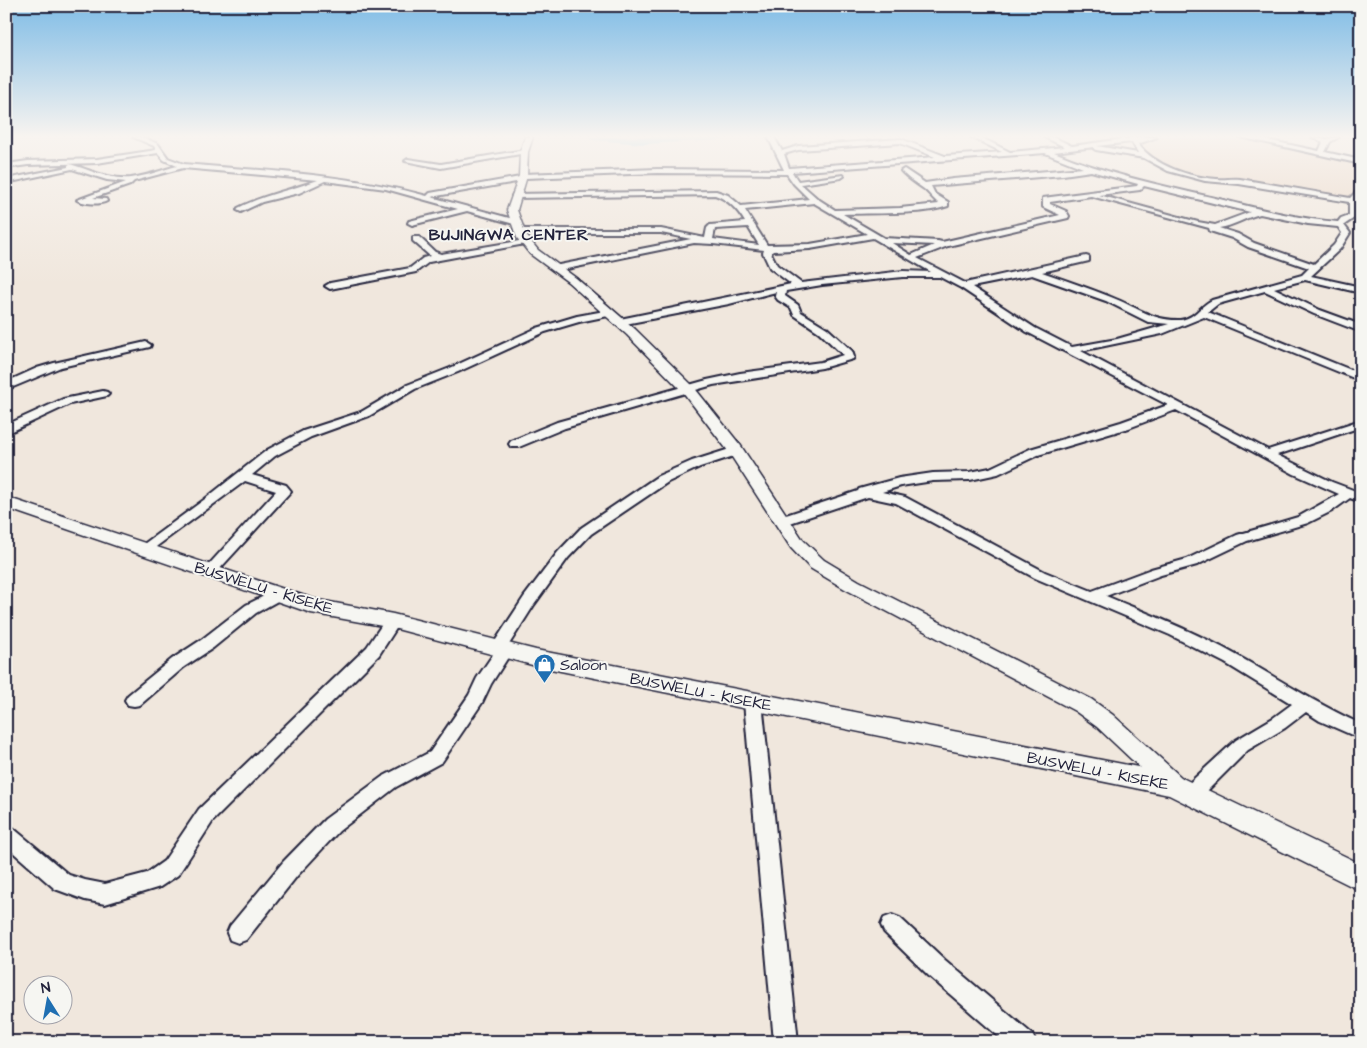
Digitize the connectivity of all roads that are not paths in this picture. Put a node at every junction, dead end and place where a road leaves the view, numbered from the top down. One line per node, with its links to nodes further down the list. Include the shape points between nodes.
1 (122, 186): 17 (street, via 81,200)
2 (310, 186): 22 (street, via 259,200)
3 (379, 186): 15 (street)
4 (480, 186): 15 (street)
5 (520, 186): 16 (street)
6 (801, 186): 18 (street)
7 (924, 186): 11 (street)
8 (1138, 186): 13 (street); 14 (street)
9 (1205, 186): 14 (street, via 1201,191)
10 (1260, 186): 19 (street)
11 (927, 188): 23 (street, via 945,204 908,210)
12 (1361, 189): 19 (street)
13 (1089, 194): 28 (street); 34 (street, via 1046,200 1046,205 1065,214 1056,219)
14 (1186, 194): 24 (street)
15 (424, 196): 21 (street)
16 (516, 196): 20 (street, via 710,192 724,195); 29 (street, via 512,210)
17 (102, 201)
18 (815, 201): 20 (street); 23 (street)
19 (1355, 202): 27 (street, via 1351,208 1353,216)
20 (741, 208): 26 (street)
21 (471, 209): 25 (street); 29 (street)
22 (241, 210)
23 (832, 212): 31 (street)
24 (1268, 213): 27 (street); 28 (street, via 1252,212 1225,226)
25 (412, 223)
26 (750, 224): 30 (street); 33 (street, via 713,227)
27 (1340, 225): 39 (street, via 1346,232 1337,247)
28 (1215, 227): 39 (street, via 1215,231)
29 (519, 232): 33 (street, via 661,231); 36 (street); 40 (street, via 534,252)
30 (754, 233): 33 (street, via 748,238); 35 (street)
31 (878, 237): 34 (street); 35 (street, via 818,247); 37 (street)
32 (416, 239): 36 (street)
33 (710, 240): 35 (street); 40 (street, via 682,242)
34 (948, 244): 37 (street)
35 (768, 248): 45 (street, via 770,262)
36 (440, 257): 44 (street, via 426,260 413,270)
37 (910, 258): 42 (street)
38 (1086, 258): 41 (street)
39 (1314, 267): 43 (street)
40 (557, 268): 51 (street)
41 (1033, 272): 46 (street); 52 (street, via 1108,299 1151,320)
42 (942, 276): 45 (street, via 903,274); 46 (street)
43 (1305, 277): 48 (street); 49 (street)
44 (330, 286)
45 (798, 286): 47 (street)
46 (964, 286): 55 (street, via 1029,329)
47 (782, 288): 51 (street); 58 (street, via 781,298 823,330 849,357 822,365 740,376)
48 (1266, 288): 50 (street, via 1215,302); 53 (street)
49 (1361, 290)
50 (1204, 313): 52 (street); 56 (street)
51 (615, 318): 58 (street); 66 (street, via 577,319 541,330 419,383 365,414 307,434 271,453)
52 (1179, 322): 55 (street, via 1140,337)
53 (1361, 329)
54 (146, 345): 57 (street, via 72,360)
55 (1070, 350): 60 (street)
56 (1361, 378)
57 (6, 387)
58 (688, 389): 63 (street, via 561,426); 64 (street)
59 (103, 394): 62 (street, via 66,401)
60 (1176, 406): 65 (street); 67 (street, via 1034,452 994,471)
61 (1361, 423): 65 (street)
62 (6, 430)
63 (514, 444)
64 (736, 451): 72 (street); 78 (street, via 662,479 586,531 563,555 529,601)
65 (1268, 454): 69 (street)
66 (243, 476): 73 (street); 74 (street, via 281,488 284,492)
67 (899, 482): 68 (street); 70 (street)
68 (864, 492): 70 (street); 72 (street)
69 (1354, 496): 76 (street, via 1304,520 1242,538 1192,562)
70 (900, 500): 76 (street, via 1040,575)
71 (6, 502): 73 (main road, BUSWELU - KISEKE)
72 (782, 521): 83 (street, via 817,564 1083,705)
73 (144, 549): 74 (main road, BUSWELU - KISEKE)
74 (210, 571): 75 (main road, BUSWELU - KISEKE)
75 (278, 594): 77 (main road, BUSWELU - KISEKE, via 311,606); 79 (street, via 251,609 178,662)
76 (1093, 596): 81 (street, via 1223,655)
77 (393, 621): 78 (main road, BUSWELU - KISEKE); 84 (street, via 373,651 206,815 171,868 153,880 105,894 85,890 62,882)
78 (501, 650): 80 (main road, BUSWELU - KISEKE); 87 (street, via 476,698 436,756 389,782 332,825)
79 (134, 700)
80 (753, 702): 83 (main road, BUSWELU - KISEKE); 88 (street)
81 (1304, 704): 82 (street); 83 (street, via 1242,745 1205,779)
82 (1361, 732)
83 (1183, 789): 85 (main road, BUSWELU - KISEKE)
84 (6, 834)
85 (1361, 878)
86 (892, 925): 89 (street)
87 (238, 933)
88 (786, 1042)
89 (1024, 1042)

